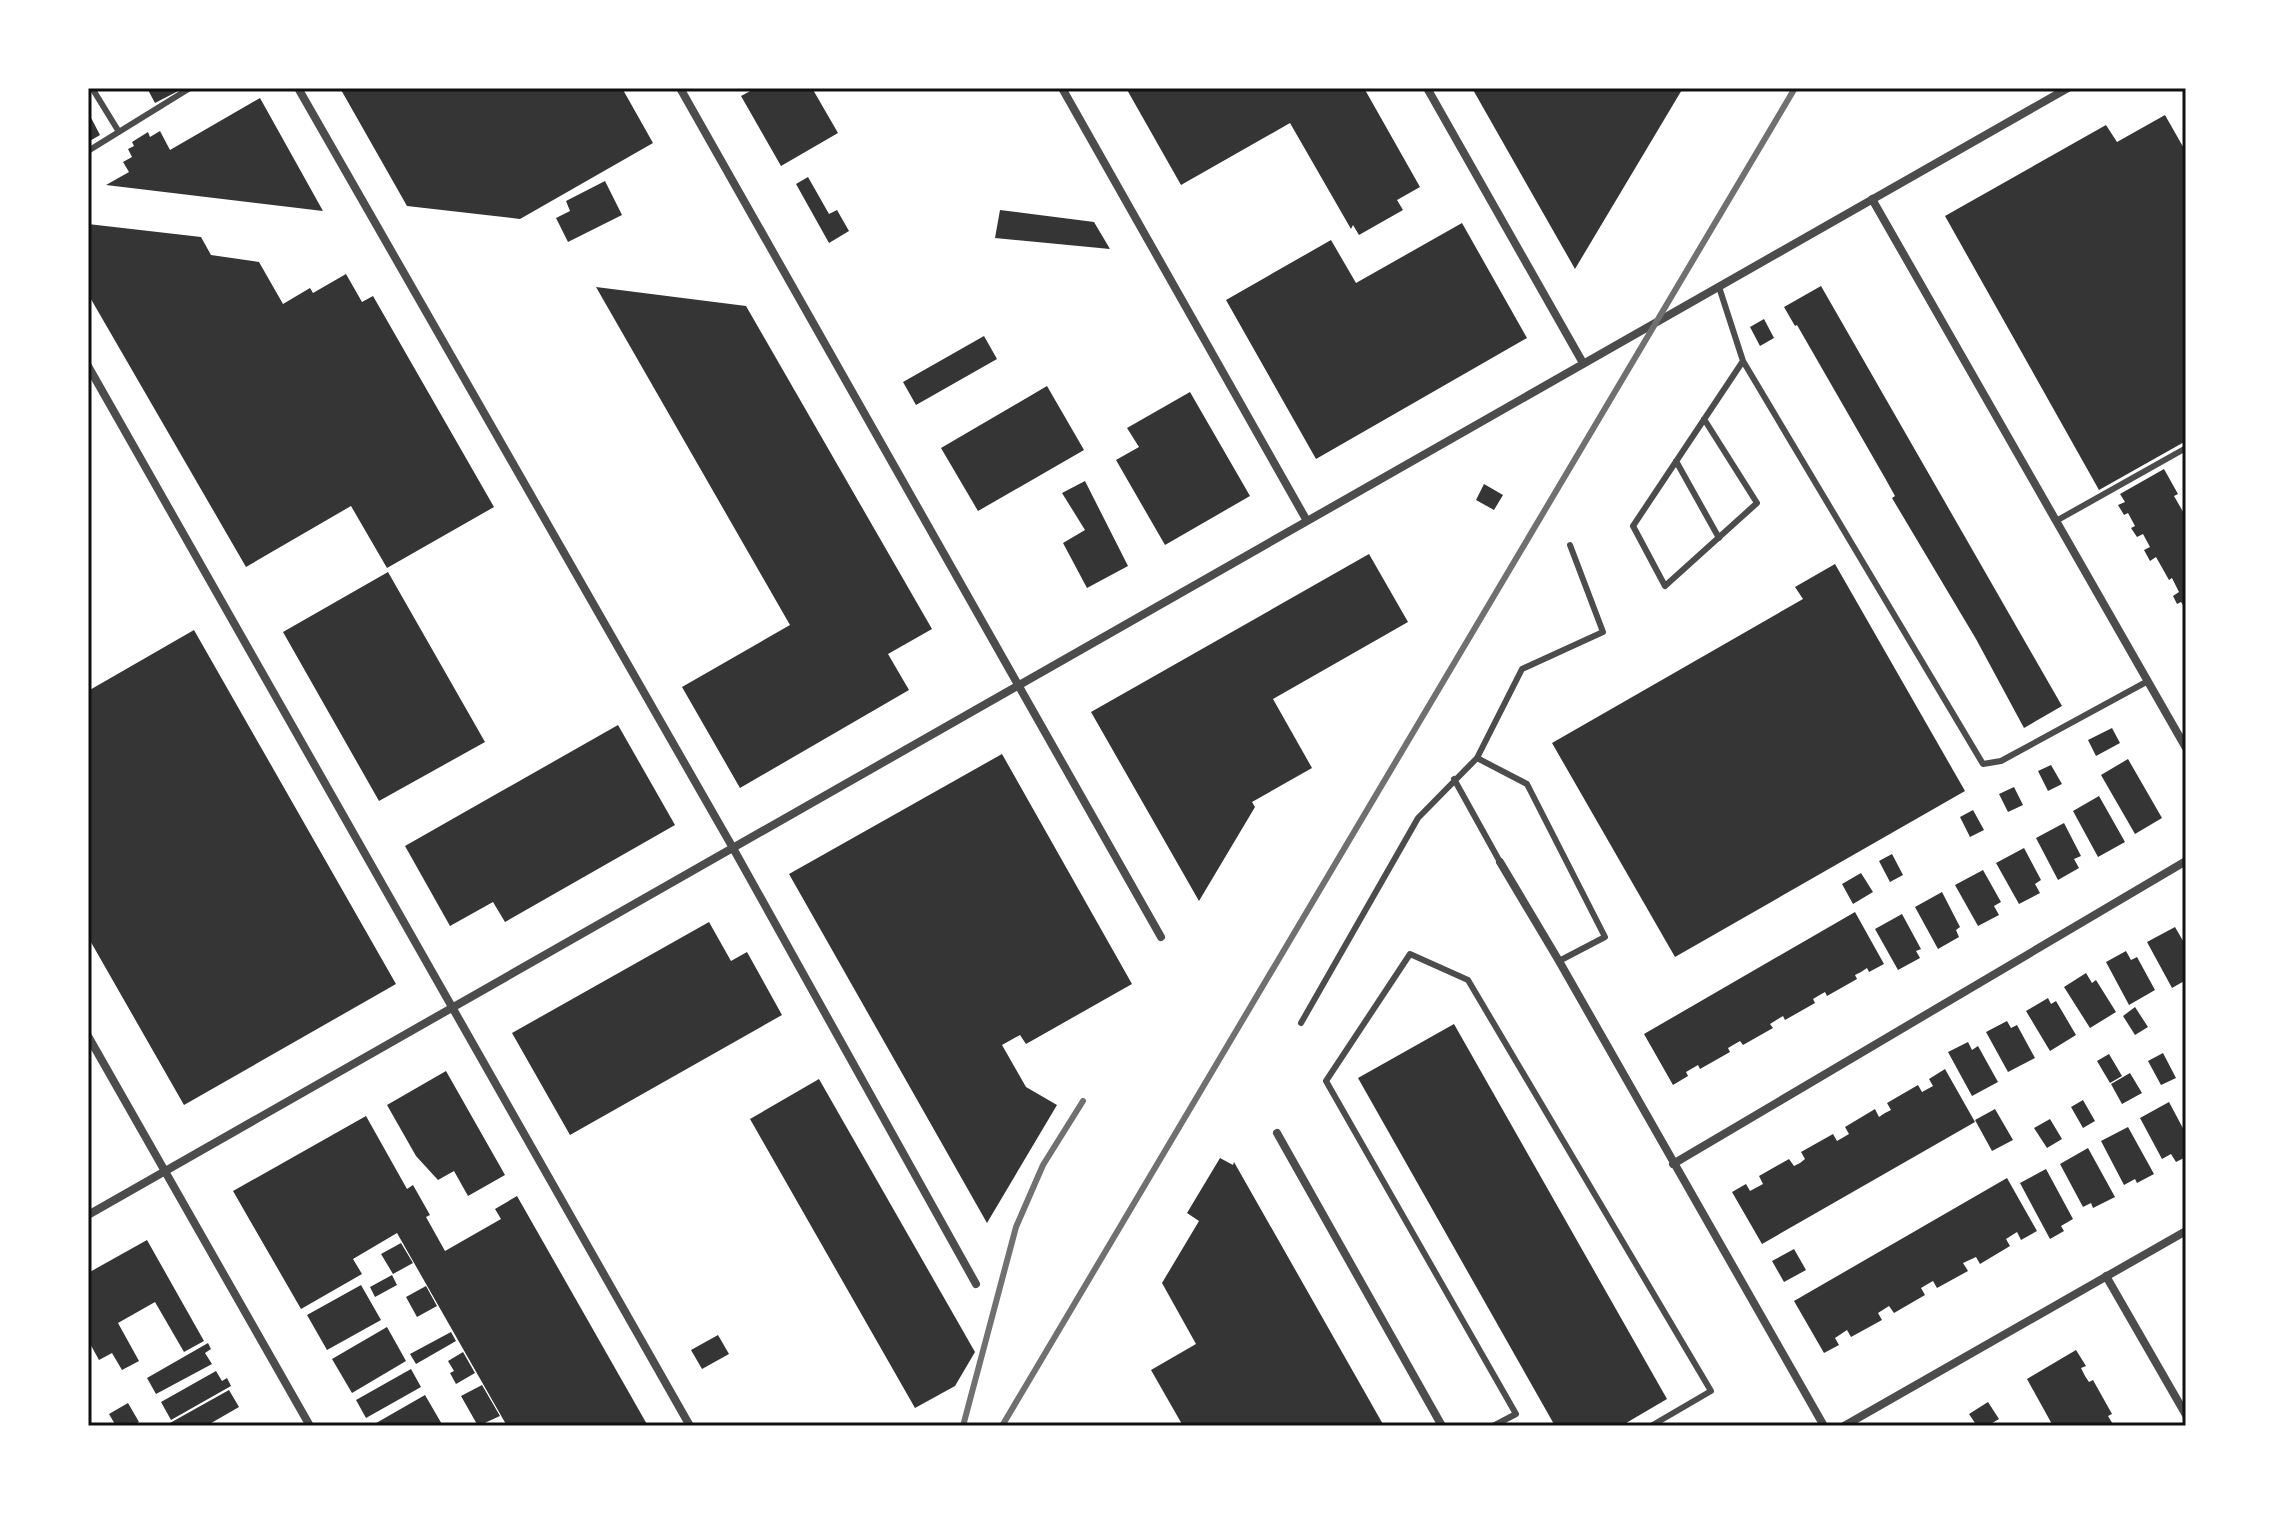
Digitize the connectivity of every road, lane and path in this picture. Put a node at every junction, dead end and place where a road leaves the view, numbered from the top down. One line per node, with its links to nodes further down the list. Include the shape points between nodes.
1 (92, 88): 8 (lane)
2 (190, 88): 8 (lane)
3 (298, 88): 27 (street)
4 (680, 88): 23 (street)
5 (1062, 88): 18 (street)
6 (1427, 88): 13 (street)
7 (2068, 88): 10 (street)
8 (119, 132): 9 (lane)
9 (88, 151)
10 (1872, 199): 11 (street); 19 (street)
11 (1719, 287): 12 (lane); 13 (street)
12 (1743, 361): 15 (lane); 22 (lane, via 1983,764 2001,761)
13 (1583, 363): 18 (street)
14 (88, 366): 32 (street)
15 (1704, 419): 17 (lane); 20 (lane, via 1757,503)
16 (2186, 448): 19 (lane)
17 (1676, 461): 20 (lane); 20 (lane, via 1633,526 1665,586)
18 (1307, 521): 23 (street)
19 (2056, 521): 22 (street)
20 (1719, 538)
21 (1570, 545): 25 (lane, via 1603,632 1522,669)
22 (2148, 681): 24 (street)
23 (1020, 685): 27 (street); 30 (street)
24 (2186, 748)
25 (1477, 758): 26 (lane); 31 (lane, via 1527,784 1605,937)
26 (1454, 779): 29 (lane); 33 (lane, via 1418,818)
27 (733, 848): 32 (street); 41 (street)
28 (2186, 861): 36 (street)
29 (1500, 862): 31 (street)
30 (1161, 937)
31 (1559, 961): 36 (street)
32 (454, 1007): 37 (street); 44 (street)
33 (1301, 1023)
34 (88, 1036): 37 (street)
35 (1277, 1133): 45 (street)
36 (1673, 1164): 48 (street)
37 (165, 1171): 38 (street); 43 (street)
38 (88, 1215)
39 (2186, 1231): 40 (street)
40 (2106, 1276): 42 (street); 49 (street)
41 (976, 1284)
42 (2186, 1415)
43 (310, 1426)
44 (690, 1426)
45 (1442, 1426)
46 (1493, 1426): 47 (lane, via 1516,1414 1326,1081 1410,954 1468,980 1711,1391)
47 (1651, 1426)
48 (1824, 1426)
49 (1844, 1426)

